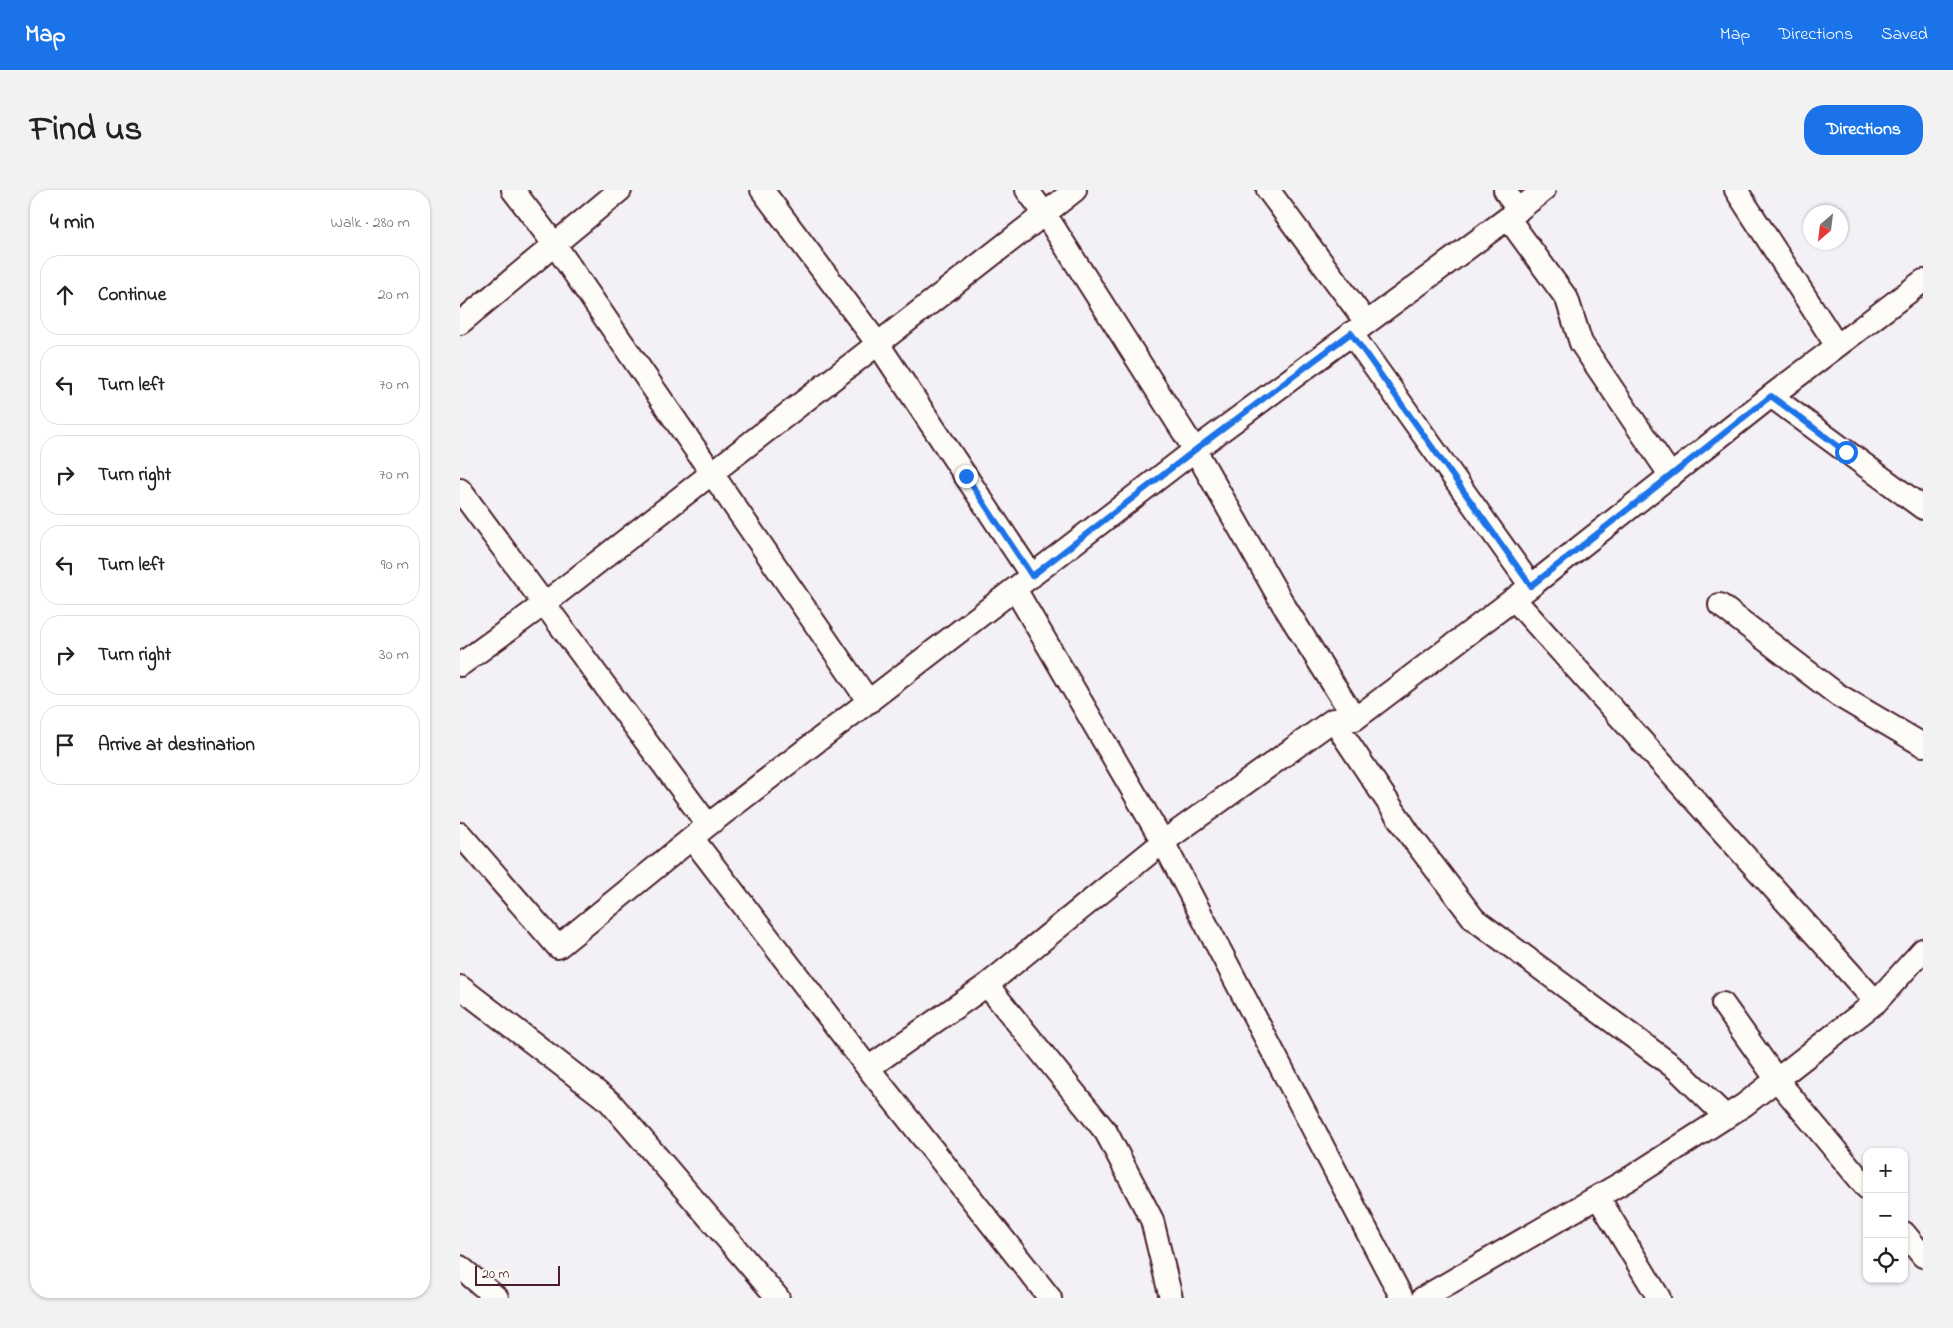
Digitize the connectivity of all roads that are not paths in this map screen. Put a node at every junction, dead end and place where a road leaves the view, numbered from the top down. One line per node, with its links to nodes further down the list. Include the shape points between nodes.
1 (513, 190): 12 (street)
2 (620, 190): 12 (street)
3 (762, 190): 16 (street)
4 (1026, 190): 10 (street)
5 (1075, 190): 10 (street)
6 (1268, 190): 15 (street)
7 (1504, 190): 11 (street)
8 (1544, 190): 11 (street)
9 (1736, 190): 17 (street)
10 (1045, 214): 16 (street); 19 (street)
11 (1513, 215): 15 (street); 21 (street, via 1567,299 1581,343)
12 (555, 245): 14 (street); 20 (street)
13 (1922, 282): 17 (street)
14 (460, 323)
15 (1358, 328): 19 (street); 25 (street)
16 (878, 344): 20 (street); 24 (street)
17 (1837, 346): 18 (street)
18 (1771, 396): 21 (street); 23 (street)
19 (1195, 450): 24 (street); 30 (street)
20 (712, 474): 26 (street); 29 (street)
21 (1671, 476): 25 (street)
22 (460, 490): 26 (street)
23 (1923, 508)
24 (1024, 582): 29 (street); 34 (street)
25 (1523, 592): 30 (street); 38 (street)
26 (544, 604): 28 (street); 32 (street)
27 (1720, 606): 31 (street, via 1838,695)
28 (460, 664)
29 (869, 702): 32 (street)
30 (1344, 719): 34 (street); 42 (street, via 1410,835 1474,919 1678,1070)
31 (1923, 745)
32 (700, 832): 33 (street, via 558,947); 40 (street)
33 (460, 834)
34 (1163, 842): 36 (street); 52 (street)
35 (1923, 950): 38 (street)
36 (987, 985): 40 (street); 51 (street, via 1106,1132 1152,1220)
37 (460, 987): 49 (street, via 610,1102)
38 (1876, 1002): 41 (street)
39 (1723, 1004): 41 (street)
40 (868, 1068): 50 (street)
41 (1777, 1080): 42 (street); 43 (street)
42 (1726, 1117): 44 (street)
43 (1863, 1183)
44 (1598, 1197): 53 (street); 54 (street)
45 (1907, 1238): 46 (street)
46 (1923, 1256)
47 (460, 1268): 48 (street)
48 (497, 1298)
49 (778, 1298)
50 (1050, 1298)
51 (1170, 1298)
52 (1402, 1298)
53 (1424, 1298)
54 (1659, 1298)

